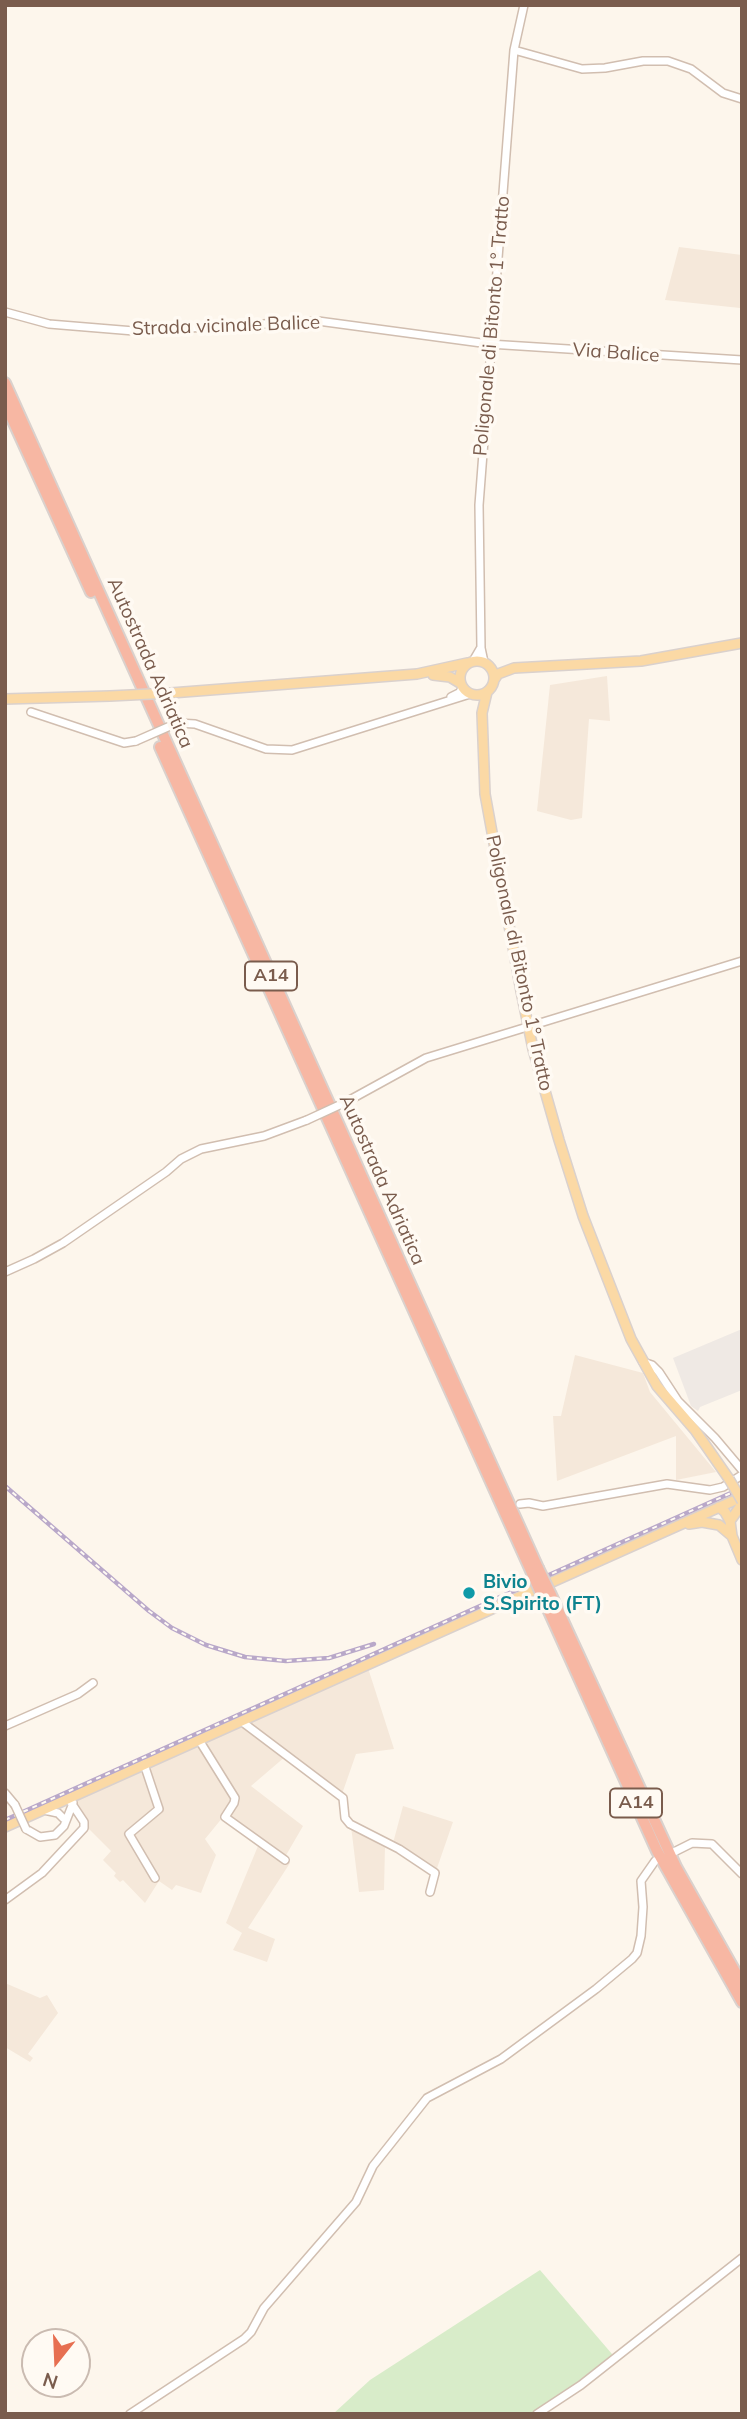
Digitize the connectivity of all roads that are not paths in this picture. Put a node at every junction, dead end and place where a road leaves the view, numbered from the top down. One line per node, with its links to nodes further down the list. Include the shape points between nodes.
1 (524, 5): 2 (street, Poligonale di Bitonto 1° Tratto)
2 (514, 50): 3 (street, via 582,69 668,61); 5 (street, Poligonale di Bitonto 1° Tratto)
3 (742, 99)
4 (5, 312): 5 (street, Strada vicinale Balice, via 49,324 134,331 318,321)
5 (489, 344): 6 (street, Via Balice); 10 (street, Poligonale di Bitonto 1° Tratto, via 478,505)
6 (742, 360)
7 (5, 383): 32 (highway, Autostrada Adriatica / A14)
8 (5, 403): 32 (highway, Autostrada Adriatica / A14)
9 (742, 643): 13 (main road, via 641,662)
10 (481, 649): 11 (street); 12 (street, Poligonale di Bitonto 1° Tratto)
11 (470, 662): 12 (main road); 14 (main road); 16 (main road, via 461,672)
12 (485, 663): 13 (main road); 15 (main road)
13 (514, 668): 15 (main road)
14 (417, 674): 16 (main road, via 450,677); 18 (main road, bridge, via 171,693)
15 (494, 680): 17 (main road)
16 (467, 690): 17 (main road); 19 (street, bridge, via 292,750 266,750 195,724 177,723 124,743); 20 (main road)
17 (487, 692): 20 (main road)
18 (5, 699)
19 (31, 712)
20 (482, 713): 22 (main road, Poligonale di Bitonto 1° Tratto, via 485,794)
21 (742, 961): 22 (street)
22 (529, 1026): 23 (street, bridge, via 426,1058 285,1130 201,1149 63,1243); 24 (main road, Poligonale di Bitonto 1° Tratto, via 542,1085 583,1216)
23 (5, 1272)
24 (643, 1362): 25 (street, via 659,1372 678,1401); 26 (main road, Poligonale di Bitonto 1° Tratto, bridge, via 714,1455)
25 (742, 1472): 27 (street, via 723,1487 710,1490 667,1484 543,1506)
26 (742, 1501): 28 (main road); 30 (main road)
27 (520, 1504)
28 (719, 1507): 29 (main road); 30 (main road)
29 (680, 1525): 30 (main road, via 702,1522); 35 (main road)
30 (729, 1529): 31 (main road)
31 (742, 1559)
32 (535, 1570): 33 (highway, Autostrada Adriatica / A14, bridge)
33 (547, 1597): 52 (highway, Autostrada Adriatica / A14, via 676,1867); 53 (highway, Autostrada Adriatica / A14, via 657,1851)
34 (93, 1684): 36 (street)
35 (242, 1721): 37 (main road); 50 (street, via 343,1798 350,1824 435,1873)
36 (5, 1726)
37 (199, 1740): 38 (main road); 46 (street, via 235,1798 225,1817)
38 (144, 1764): 40 (main road); 49 (street, via 159,1809 129,1834)
39 (5, 1793): 43 (street, bridge, via 26,1829 40,1838 55,1835)
40 (71, 1801): 41 (main road); 42 (street); 43 (street)
41 (44, 1810): 43 (street); 44 (main road)
42 (79, 1814): 43 (street); 51 (street, via 84,1828 42,1873)
43 (65, 1821)
44 (5, 1827)
45 (674, 1852): 48 (street, via 692,1843 712,1844)
46 (285, 1860)
47 (654, 1861): 55 (street, via 641,1881 641,1936 632,1959 501,2059 427,2098 373,2166 356,2202 264,2308 251,2332)
48 (742, 1874)
49 (155, 1878)
50 (430, 1892)
51 (5, 1900)
52 (742, 1984)
53 (742, 2002)
54 (742, 2258): 56 (street, via 581,2385)
55 (130, 2414)
56 (537, 2414)

